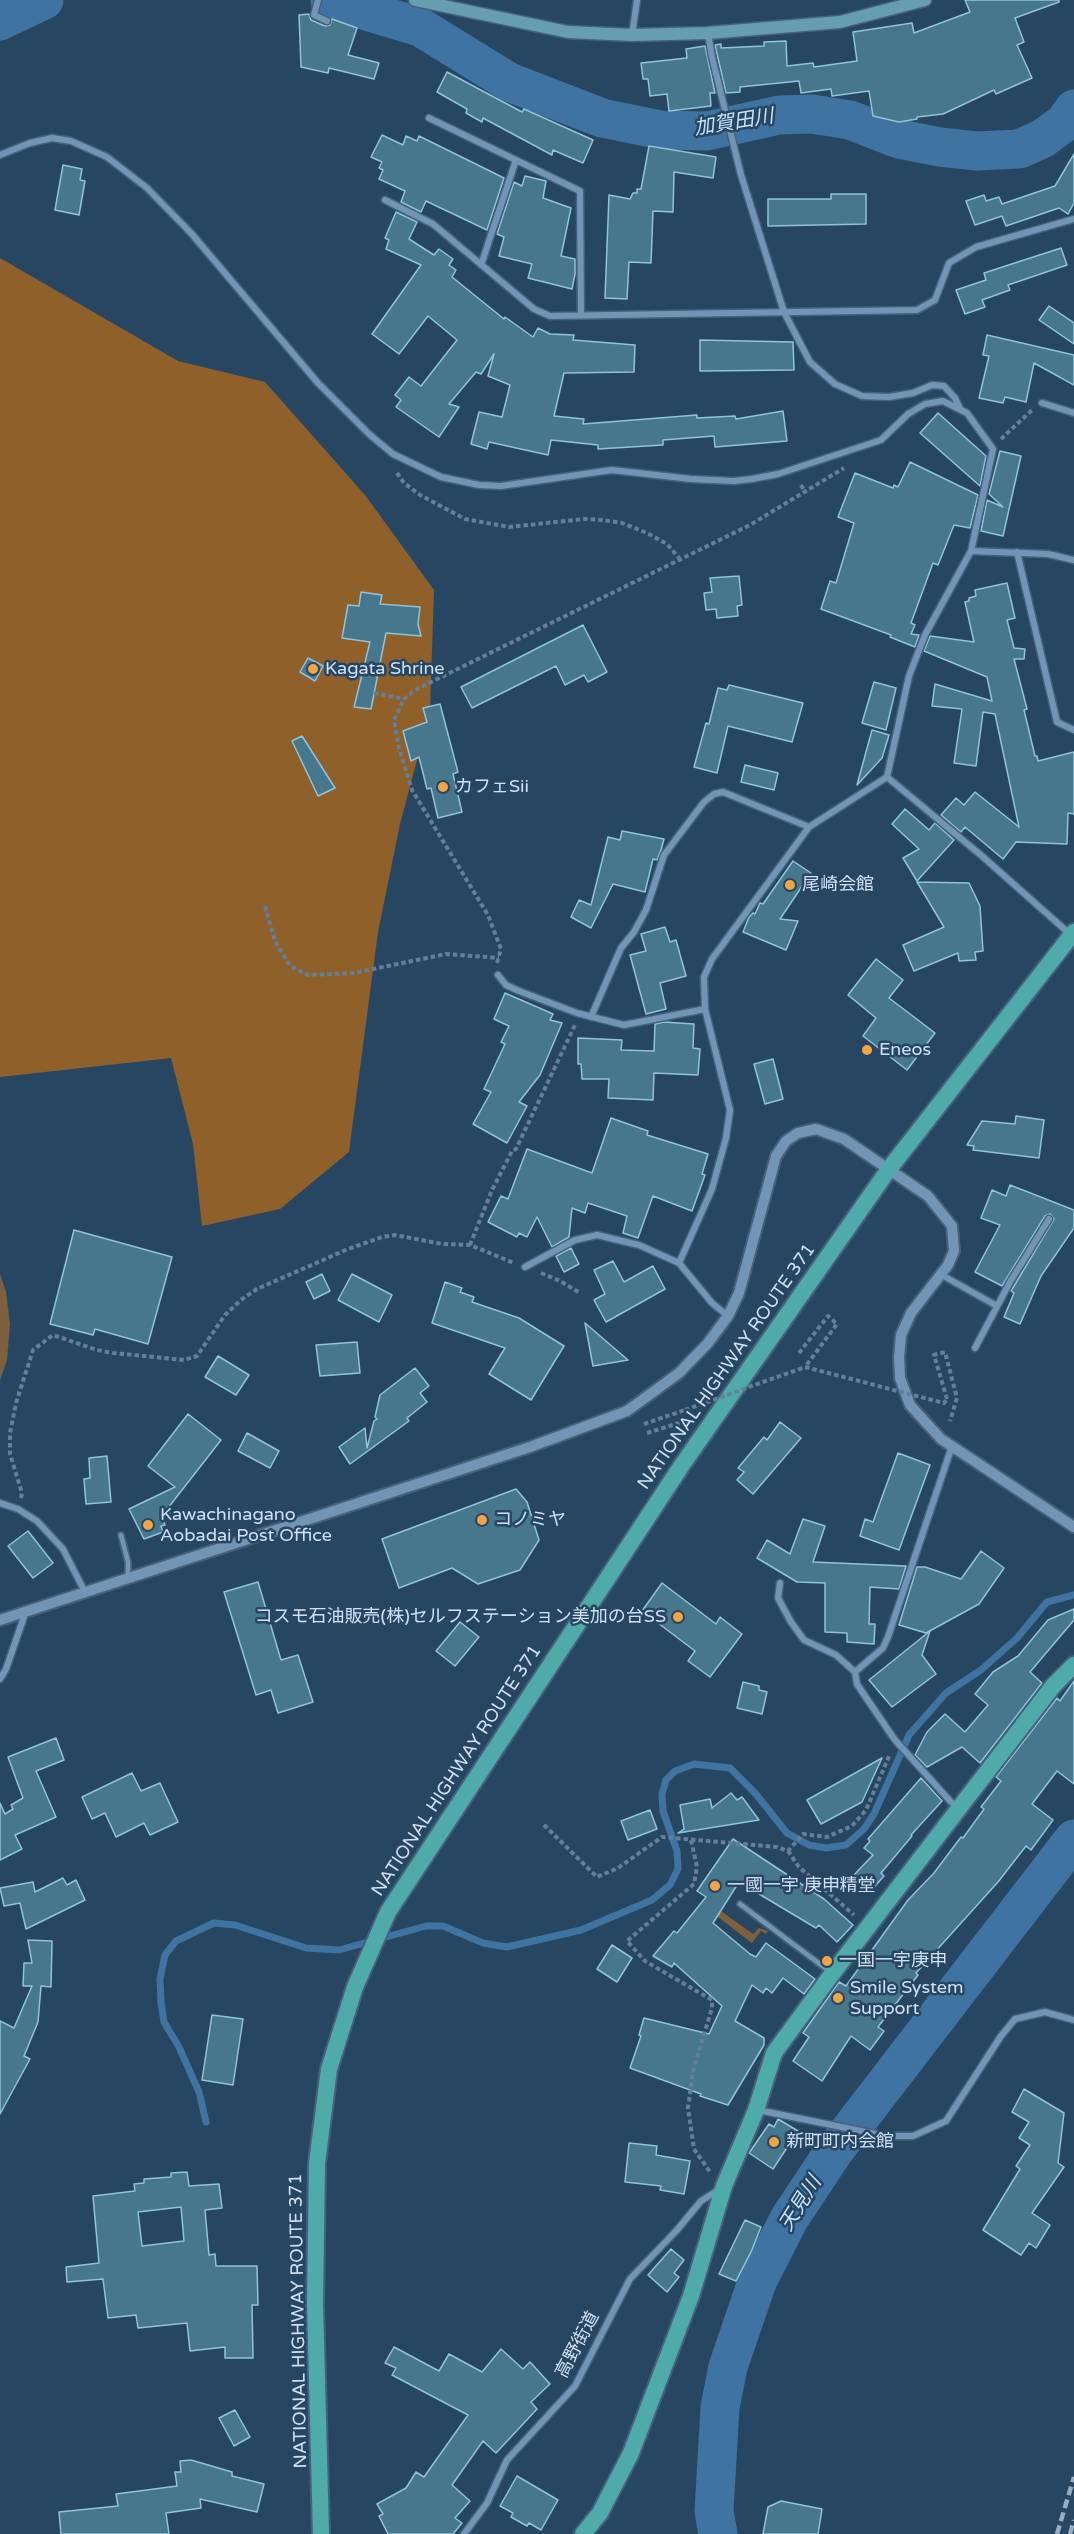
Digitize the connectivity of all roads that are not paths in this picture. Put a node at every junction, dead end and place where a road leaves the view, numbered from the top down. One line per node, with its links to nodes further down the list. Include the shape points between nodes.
1 (318, 0): 6 (street, via 314,15)
2 (415, 0): 8 (main road, via 568,32)
3 (637, 0): 8 (street)
4 (926, 0): 5 (main road)
5 (907, 3): 7 (main road, via 840,22)
6 (327, 21)
7 (708, 33): 8 (main road); 15 (street, via 735,153)
8 (632, 34)
9 (429, 118): 11 (street)
10 (0, 155): 18 (street, via 52,138 71,141 107,157 147,188 190,233 318,383 393,454 441,477 501,486 612,470 734,481 778,474 881,440 908,414 925,404 943,401)
11 (516, 160): 14 (street); 16 (street, via 580,191)
12 (385, 200): 14 (street, via 433,224)
13 (1074, 219): 15 (street, via 976,247 949,263 935,300 917,310)
14 (482, 266): 16 (street, via 534,309 550,316)
15 (784, 312): 16 (street); 18 (street, via 810,362 835,384 862,396 889,397 932,385 944,386)
16 (581, 315)
17 (1042, 403): 19 (street)
18 (960, 410): 20 (street, via 979,427 993,449)
19 (1074, 413)
20 (970, 550): 21 (street); 24 (street, via 909,676)
21 (1017, 552): 22 (street); 23 (street, via 1057,722)
22 (1074, 560)
23 (1074, 730)
24 (887, 777): 25 (street); 26 (street)
25 (809, 827): 28 (street, via 712,959 704,977); 29 (street, via 723,792 704,802 664,855 646,910 621,948)
26 (1073, 935): 30 (highway, NATIONAL HIGHWAY ROUTE 371)
27 (498, 975): 29 (street, via 506,985)
28 (705, 1009): 29 (street, via 624,1025); 32 (street, via 730,1110 712,1189)
29 (591, 1017)
30 (889, 1169): 34 (street, via 928,1196 952,1226 954,1251); 36 (street, via 844,1139 816,1129 786,1141 776,1156 739,1293); 56 (highway, NATIONAL HIGHWAY ROUTE 371, via 682,1464 388,1912 355,1987 329,2069 317,2163 315,2304)
31 (1048, 1219): 35 (street)
32 (679, 1263): 33 (street, via 639,1245 597,1235 575,1240); 36 (street)
33 (525, 1267)
34 (940, 1274): 35 (street); 38 (street, via 911,1313 901,1335 899,1368 910,1405)
35 (996, 1306): 37 (street)
36 (728, 1316): 42 (street, via 679,1373 627,1411 530,1447)
37 (975, 1348)
38 (952, 1446): 40 (street); 48 (street, via 888,1637 883,1648)
39 (0, 1503): 44 (street, via 38,1521 63,1549)
40 (1074, 1527)
41 (121, 1535): 42 (lane)
42 (128, 1578): 44 (street)
43 (780, 1582): 48 (street, via 778,1598 804,1640 836,1654)
44 (85, 1592): 45 (street)
45 (27, 1611): 46 (street); 49 (street)
46 (0, 1620)
47 (1074, 1665): 50 (highway, via 1053,1686)
48 (855, 1672): 50 (street, via 857,1684 897,1741)
49 (0, 1679)
50 (960, 1808): 52 (highway)
51 (740, 1904): 52 (lane)
52 (832, 1974): 54 (highway, via 774,2053)
53 (1074, 2020): 54 (street, via 1045,2012 1015,2019 945,2121 913,2136 886,2136)
54 (756, 2110): 55 (highway)
55 (724, 2186): 57 (street, 高野街道, via 701,2201 630,2279 575,2386 507,2460 487,2503); 58 (highway, via 691,2296 631,2453 600,2512)
56 (321, 2534)
57 (465, 2534)
58 (583, 2534)

